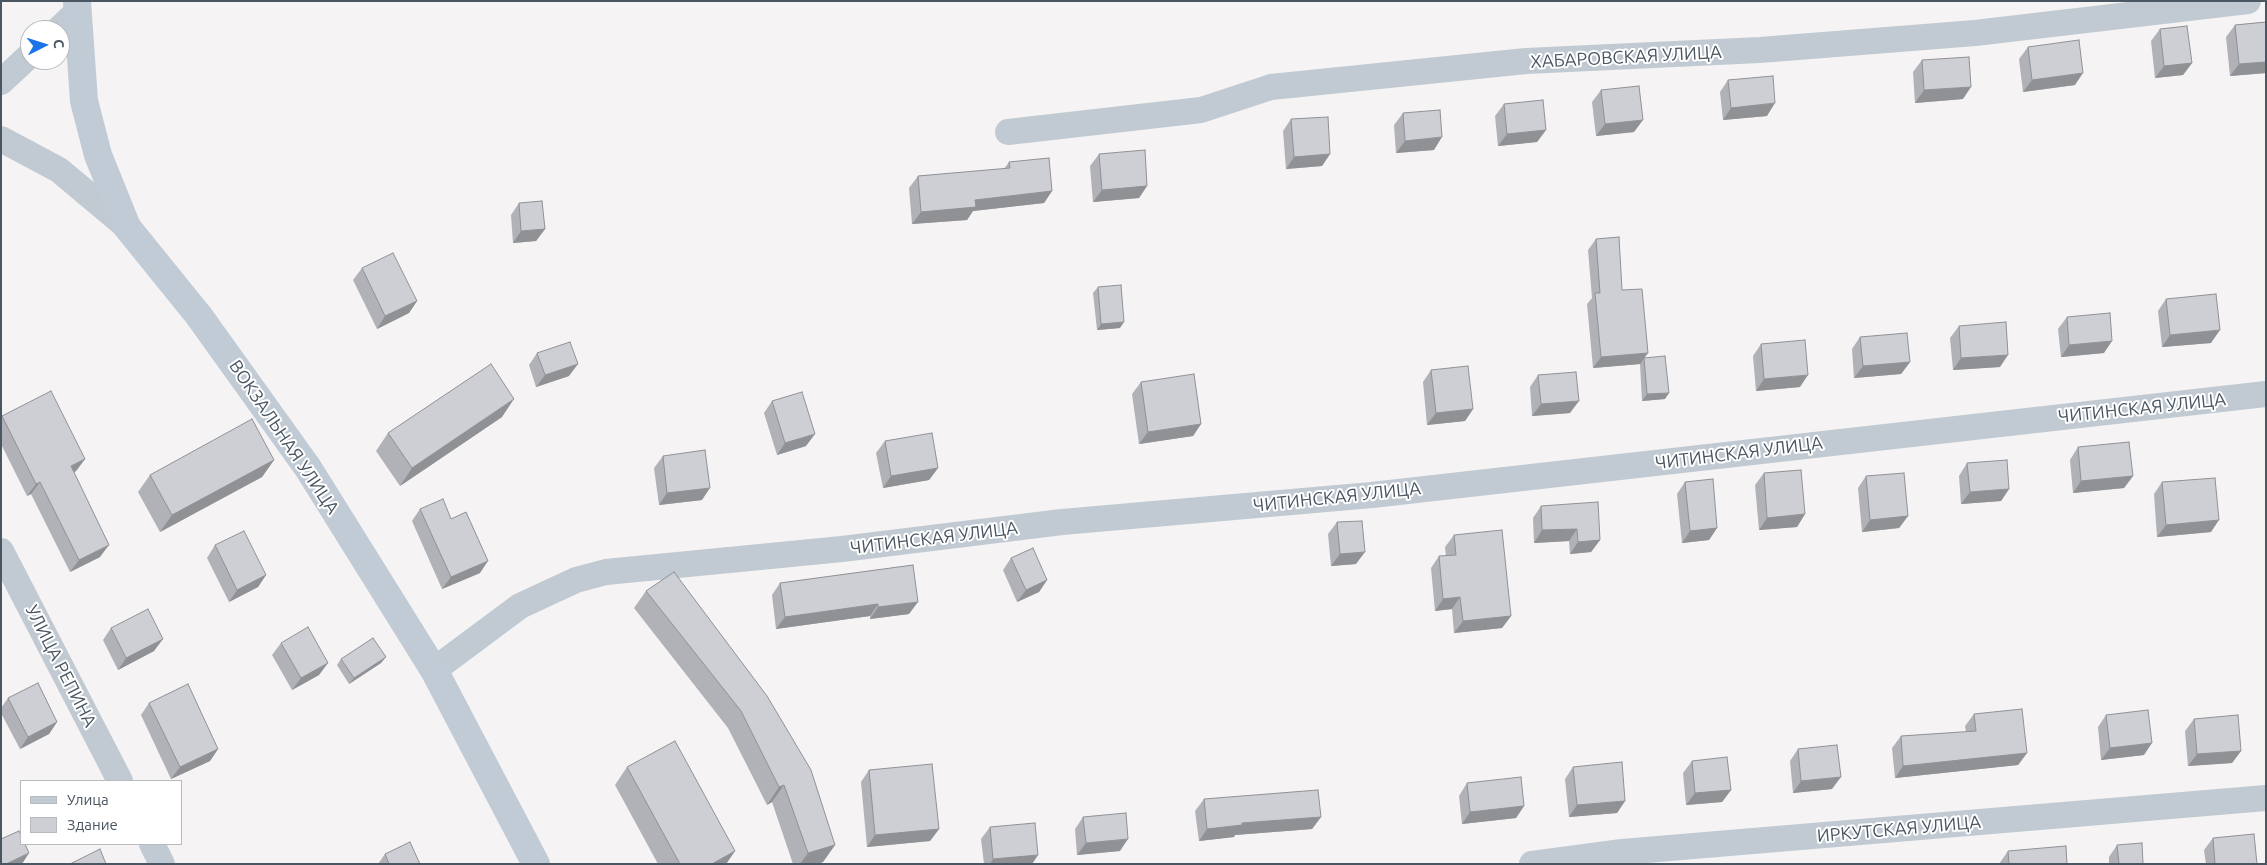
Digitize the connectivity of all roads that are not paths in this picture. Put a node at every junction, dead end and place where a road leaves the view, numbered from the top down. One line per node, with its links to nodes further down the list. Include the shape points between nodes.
1 (2248, 1): 6 (street, ХАБАРОВСКАЯ УЛИЦА, via 1975,33 1760,50 1526,61 1271,87 1201,110)
2 (77, 6): 3 (street); 8 (main road, ВОКЗАЛЬНАЯ УЛИЦА, via 84,101 98,155)
3 (66, 20)
4 (20, 64): 5 (street)
5 (1, 82)
6 (1008, 132)
7 (1, 139): 8 (street, via 59,170)
8 (127, 227): 11 (main road, ВОКЗАЛЬНАЯ УЛИЦА, via 199,316 308,468)
9 (2266, 394): 11 (street, ЧИТИНСКАЯ УЛИЦА, via 1372,495 1062,522 842,549 606,572 576,580 520,606)
10 (1, 551): 12 (street, УЛИЦА РЕПИНА)
11 (434, 670): 16 (main road, ВОКЗАЛЬНАЯ УЛИЦА)
12 (119, 780)
13 (2266, 798): 17 (street, ИРКУТСКАЯ УЛИЦА, via 1622,852)
14 (152, 845): 15 (street)
15 (162, 864)
16 (536, 864)
17 (1532, 864)

